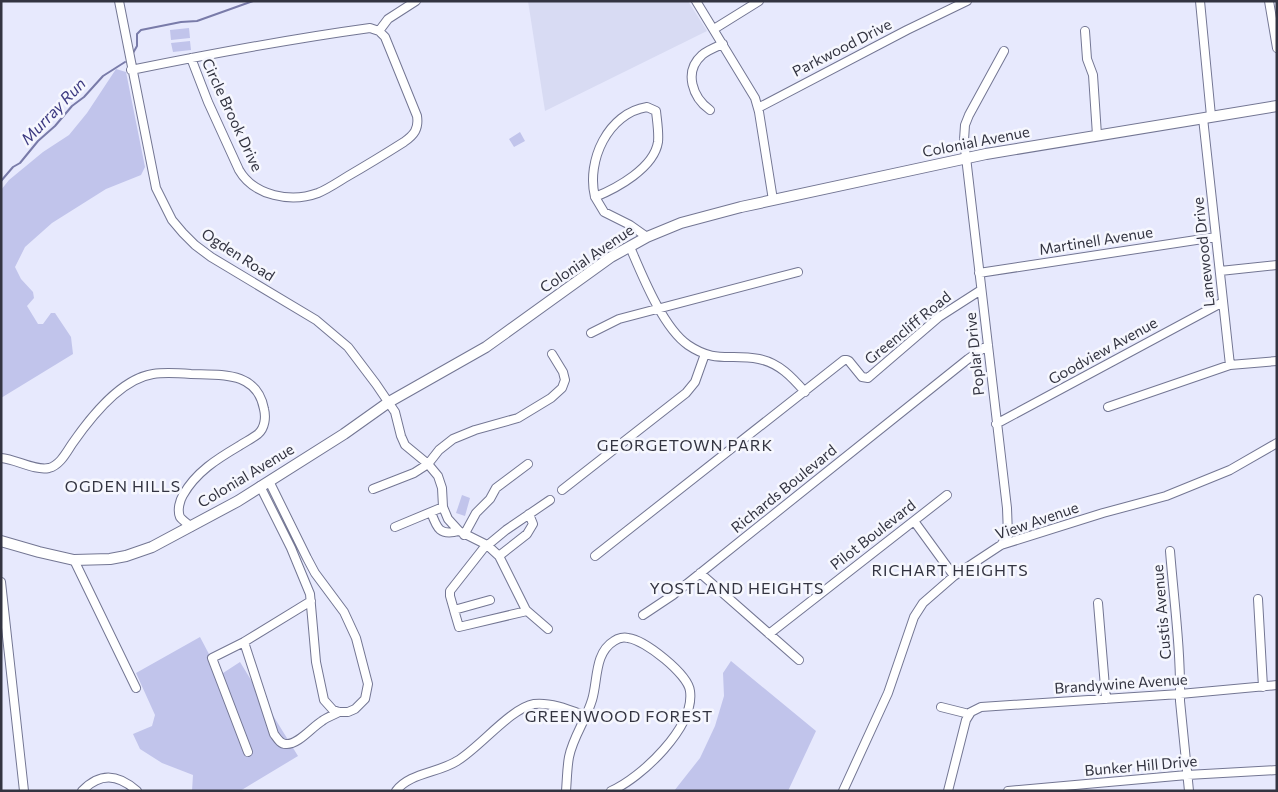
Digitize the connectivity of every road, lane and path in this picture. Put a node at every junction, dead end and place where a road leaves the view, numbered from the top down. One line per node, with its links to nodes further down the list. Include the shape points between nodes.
1 (119, 1): 15 (street, Ogden Road)
2 (416, 1): 9 (street, via 388,19)
3 (696, 1): 8 (street)
4 (759, 1): 8 (street)
5 (966, 1): 17 (street, Parkwood Drive)
6 (1200, 1): 19 (street, Lanewood Drive)
7 (1270, 1): 12 (street)
8 (714, 29): 11 (street)
9 (379, 31): 14 (street, Circle Brook Drive, via 370,28 304,37); 14 (street, Circle Brook Drive, via 385,37 417,116 417,129 389,152 324,190 307,196 265,193 244,179)
10 (1085, 31): 20 (street, via 1087,59 1093,75)
11 (723, 44): 17 (street); 18 (street, via 701,56 692,70 696,96)
12 (1277, 48)
13 (1004, 51): 21 (street, Poplar Drive, via 968,115 964,133)
14 (190, 58): 15 (street, Circle Brook Drive)
15 (131, 70): 41 (street, Ogden Road, via 154,182 172,220 211,257 334,334 348,347)
16 (1277, 106): 19 (main road, Colonial Avenue)
17 (758, 108): 23 (street)
18 (710, 110)
19 (1207, 117): 20 (main road, Colonial Avenue); 25 (street, Lanewood Drive)
20 (1097, 135): 21 (main road, Colonial Avenue)
21 (966, 158): 23 (main road, Colonial Avenue); 30 (street, Poplar Drive)
22 (595, 197): 22 (street, via 620,184 649,162 658,143 656,111 640,108 627,114 606,135 594,169); 24 (street, via 604,212)
23 (773, 200): 24 (main road, Colonial Avenue, via 702,216)
24 (647, 237): 26 (main road, Colonial Avenue)
25 (1216, 237): 28 (street, Lanewood Drive); 30 (street, Martinell Avenue)
26 (630, 247): 33 (street); 41 (main road, Colonial Avenue, via 588,273 486,347)
27 (1277, 265): 28 (street)
28 (1220, 271): 32 (street, Lanewood Drive)
29 (798, 272): 33 (street)
30 (980, 272): 31 (street, Poplar Drive)
31 (981, 290): 35 (street, Poplar Drive); 40 (street, Greencliff Road, via 939,317 868,378 862,377 846,360)
32 (1223, 302): 39 (street, Lanewood Drive); 43 (street, Goodview Avenue)
33 (660, 308): 34 (street, via 619,318); 37 (street, via 680,339)
34 (591, 333)
35 (988, 345): 43 (street, Poplar Drive); 67 (street, Richards Boulevard)
36 (552, 354): 46 (street, via 565,378 562,388 518,418 453,439)
37 (704, 354): 40 (street, via 766,361 785,371); 50 (street, via 695,382 686,392)
38 (1277, 361): 39 (street)
39 (1230, 365): 42 (street)
40 (805, 392): 65 (street, Greencliff Road)
41 (389, 402): 46 (street, Ogden Road, via 405,445); 48 (main road, Colonial Avenue)
42 (1108, 407)
43 (996, 424): 61 (street, Poplar Drive, via 1009,529)
44 (1277, 443): 61 (street, View Avenue, via 1230,470 1166,496 1103,512)
45 (1, 458): 57 (street, via 35,467 55,465 119,390 151,374 238,377 262,398 265,422 259,433 202,470 188,486 179,510 180,517)
46 (428, 464): 49 (street); 53 (street, Ogden Road, via 441,483)
47 (528, 464): 59 (street, via 498,486)
48 (264, 484): 57 (main road, Colonial Avenue); 72 (street); 88 (street, via 315,573 344,612 359,647 368,684 365,699 355,709)
49 (373, 489)
50 (562, 490)
51 (947, 495): 56 (street, Pilot Boulevard)
52 (550, 500): 55 (street)
53 (443, 506): 54 (street); 59 (street, via 448,519)
54 (431, 512): 58 (street); 59 (street, via 435,526 441,531)
55 (530, 514): 62 (street); 64 (street, via 533,524 527,534)
56 (914, 521): 68 (street); 78 (street, Pilot Boulevard)
57 (191, 526): 66 (main road, Colonial Avenue, via 152,547 126,556)
58 (395, 527)
59 (462, 533): 62 (street)
60 (1, 541): 66 (main road, Colonial Avenue)
61 (1001, 545): 68 (street, View Avenue)
62 (487, 546): 64 (street); 74 (street, via 450,591)
63 (1170, 551): 84 (street, Custis Avenue)
64 (499, 556): 75 (street)
65 (595, 556)
66 (74, 560): 83 (street)
67 (700, 573): 76 (street, Richards Boulevard); 78 (street)
68 (954, 576): 101 (street, View Avenue, via 924,603 914,617 888,693)
69 (1, 582): 95 (street)
70 (1258, 599): 82 (street)
71 (490, 600): 74 (street)
72 (311, 601): 79 (street); 86 (street, via 316,662)
73 (1098, 603): 85 (street)
74 (454, 610): 75 (street, via 460,627)
75 (527, 611): 77 (street)
76 (643, 615)
77 (548, 629)
78 (769, 634): 80 (street)
79 (244, 642): 91 (street, via 279,742 293,742); 92 (street, via 212,658)
80 (799, 660)
81 (1277, 686): 82 (street, Brandywine Avenue)
82 (1263, 687): 84 (street, Brandywine Avenue)
83 (136, 688)
84 (1180, 694): 85 (street, Brandywine Avenue); 94 (street, Custis Avenue)
85 (1106, 699): 89 (street, Brandywine Avenue, via 981,707)
86 (324, 700): 88 (street); 91 (street)
87 (941, 707): 89 (street)
88 (339, 712): 91 (street)
89 (969, 714): 102 (street)
90 (586, 716): 98 (street, via 550,705 527,706 457,761 406,781); 99 (street, via 569,756); 100 (street, via 602,655 609,644 620,638 637,641 671,664 687,680 690,691 686,714 667,747)
91 (322, 721)
92 (248, 752)
93 (1277, 770): 94 (street, Bunker Hill Drive)
94 (1187, 775): 103 (street, Bunker Hill Drive); 104 (street, Custis Avenue)
95 (24, 791)
96 (82, 791): 97 (street, via 98,779 112,777 124,781)
97 (136, 791)
98 (396, 791)
99 (566, 791)
100 (611, 791)
101 (843, 791)
102 (948, 791)
103 (1008, 791)
104 (1189, 791)

